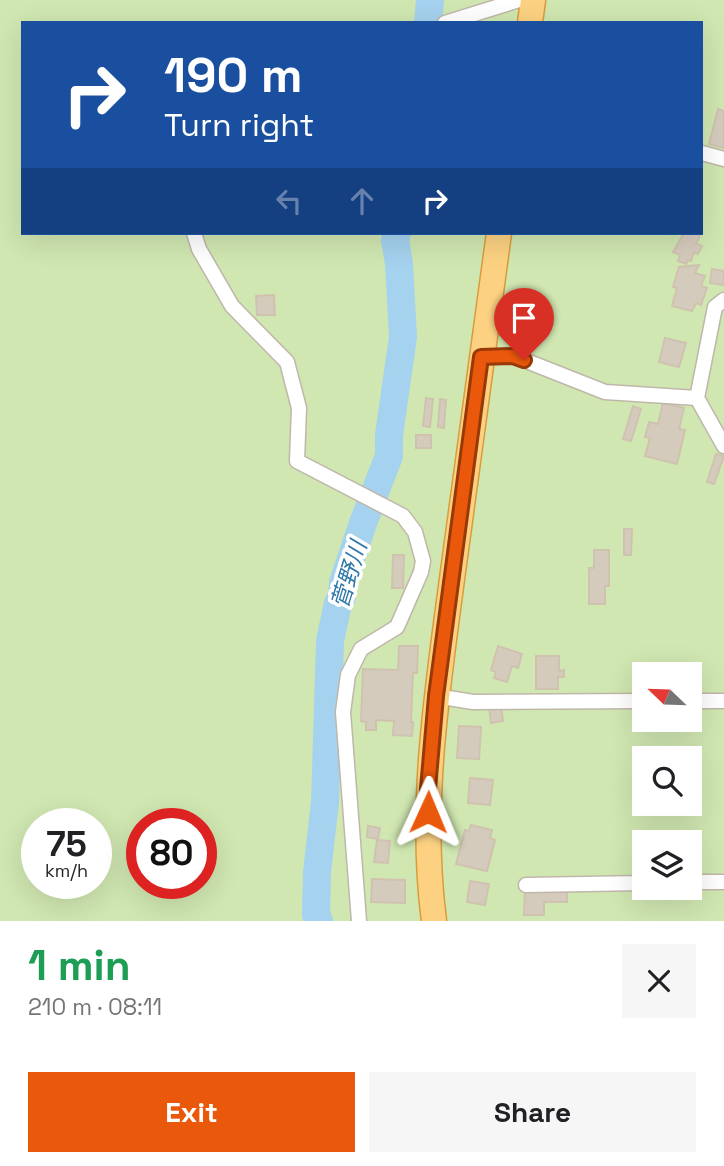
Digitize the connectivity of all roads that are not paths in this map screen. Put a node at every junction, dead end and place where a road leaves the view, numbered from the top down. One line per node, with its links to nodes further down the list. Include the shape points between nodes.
1 (519, 0): 3 (street)
2 (533, 0): 4 (highway)
3 (451, 21)
4 (530, 21)
5 (703, 153): 6 (street)
6 (724, 159)
7 (194, 235): 21 (street, via 232,306 287,362 299,408 297,461 403,516 420,544 421,572 397,627 361,649 348,675 343,712)
8 (499, 235): 10 (highway)
9 (724, 299): 11 (street, via 715,307)
10 (481, 357): 11 (street, via 513,356 604,392); 13 (highway)
11 (697, 398): 12 (street)
12 (724, 446)
13 (436, 696): 14 (street, via 473,702); 22 (highway, via 428,789)
14 (632, 701)
15 (702, 701): 16 (street)
16 (724, 701)
17 (724, 881): 18 (street)
18 (702, 882)
19 (632, 883): 20 (street)
20 (526, 885)
21 (359, 921)
22 (434, 921)

